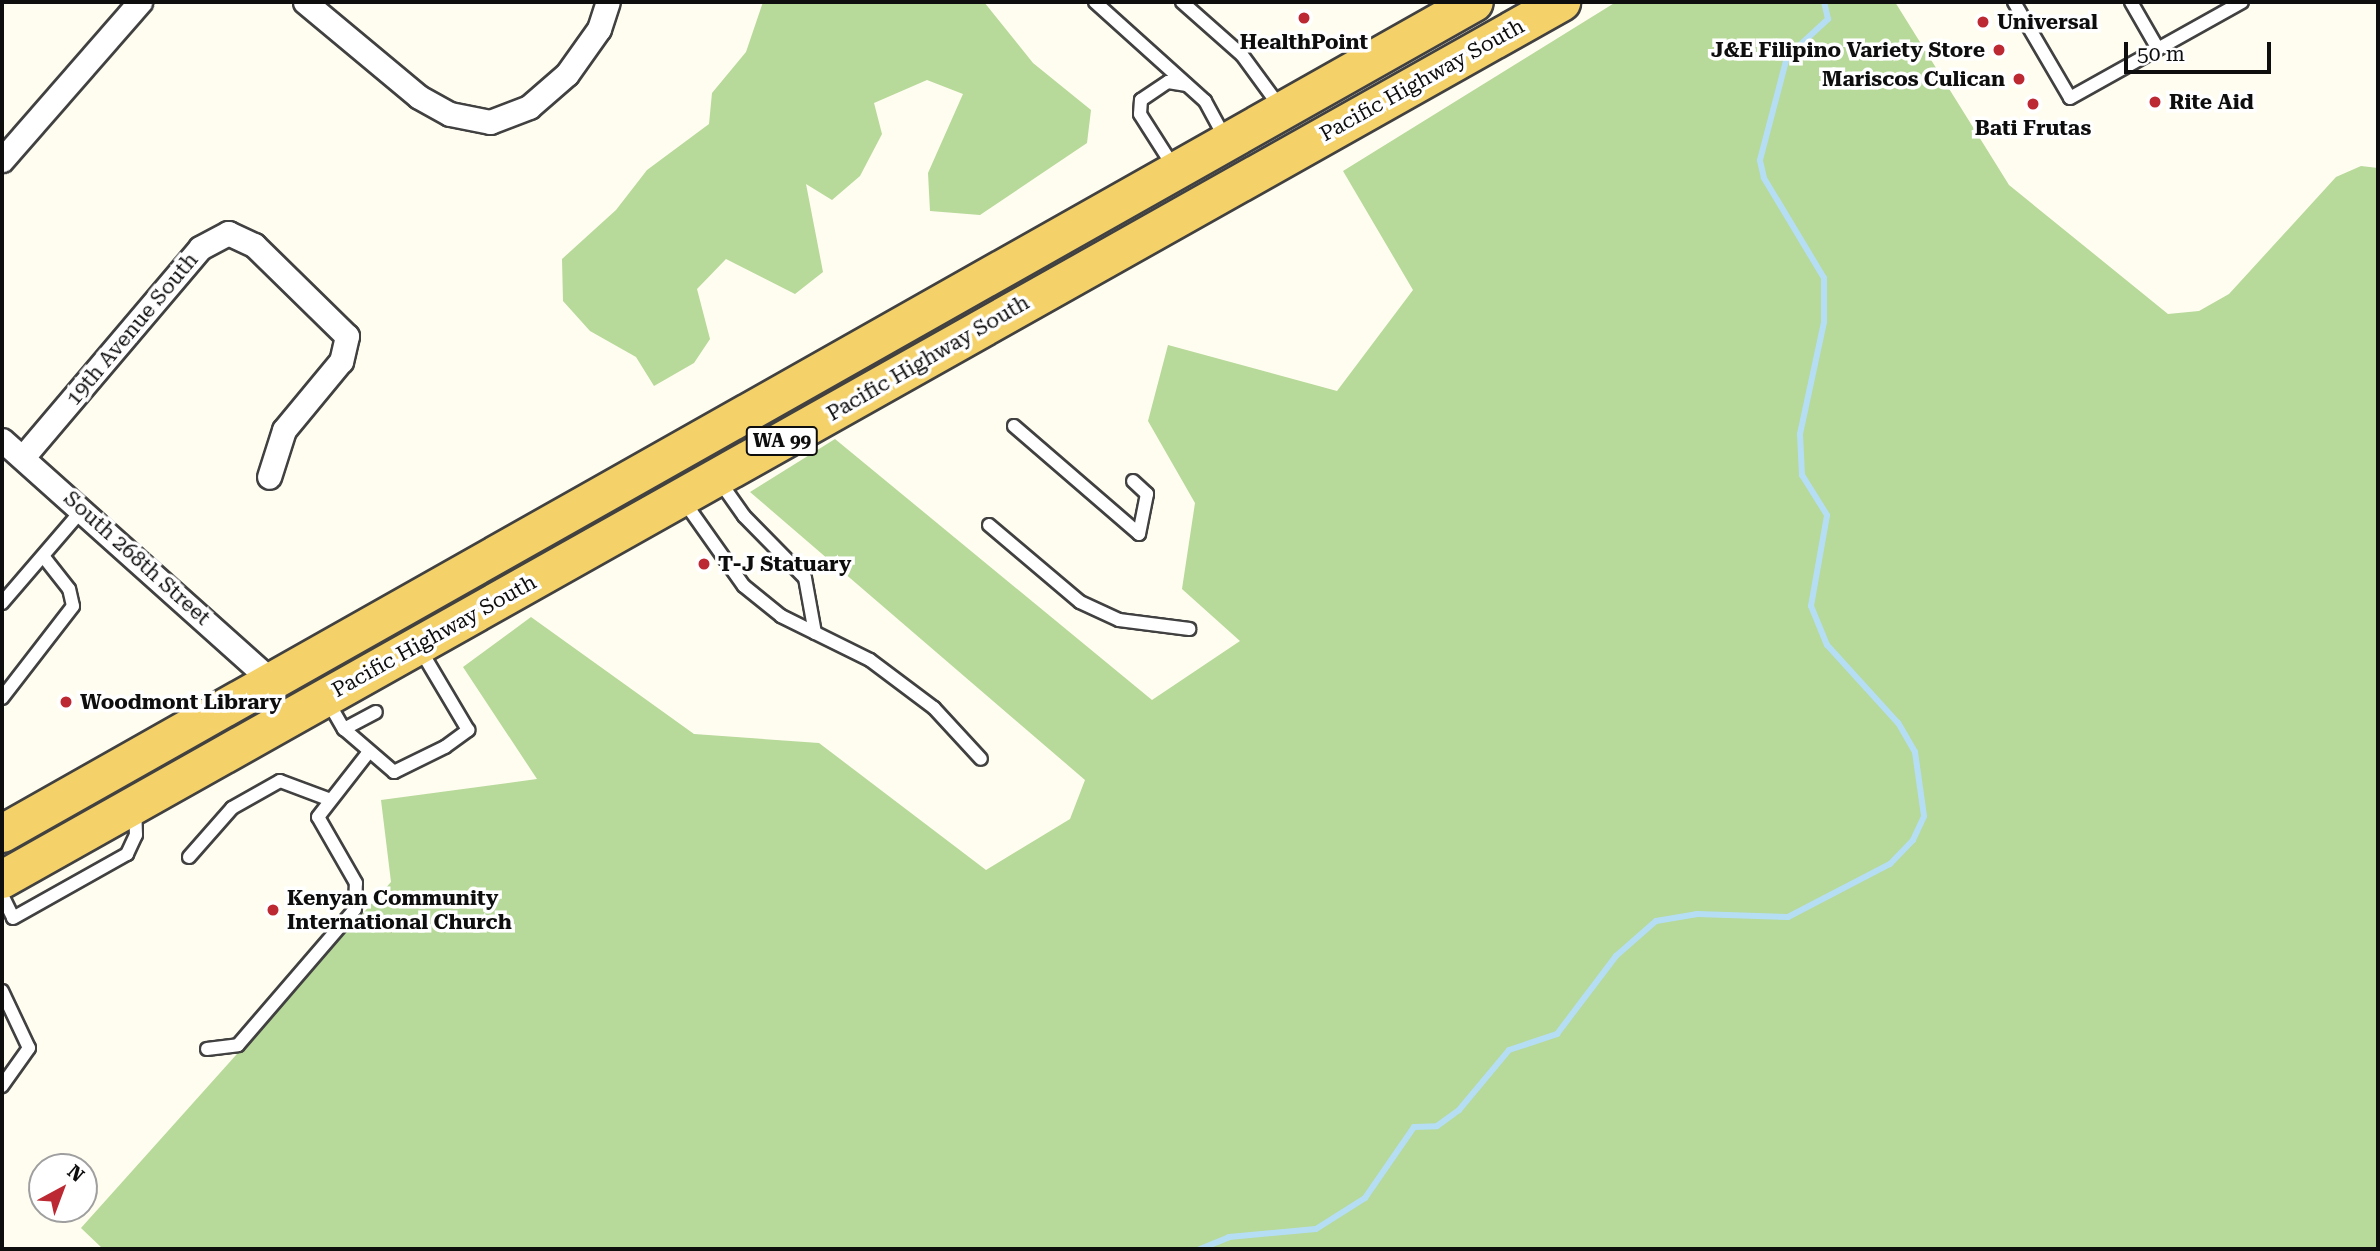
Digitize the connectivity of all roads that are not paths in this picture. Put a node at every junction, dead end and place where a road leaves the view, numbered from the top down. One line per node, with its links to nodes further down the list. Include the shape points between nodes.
1 (140, 2): 18 (street)
2 (305, 2): 3 (street, via 419,97 450,114 490,121 528,107 567,74 599,29)
3 (608, 2)
4 (1094, 2): 14 (lane)
5 (1182, 2): 15 (lane, via 1242,55)
6 (1474, 2): 11 (main road, Pacific Highway South / WA 99)
7 (1561, 2): 17 (main road, Pacific Highway South / WA 99)
8 (2014, 2): 13 (lane, via 2070,98)
9 (2131, 2): 13 (lane)
10 (2242, 2): 13 (lane)
11 (1431, 12): 12 (main road, Pacific Highway South / WA 99)
12 (1402, 43): 15 (main road, Pacific Highway South / WA 99); 17 (main road, via 1324,111)
13 (2158, 49)
14 (1187, 85): 16 (lane); 19 (lane, via 1168,82 1141,100 1140,114)
15 (1281, 111): 16 (main road, Pacific Highway South / WA 99); 20 (main road, via 1276,137 1241,158)
16 (1227, 141): 19 (main road, Pacific Highway South / WA 99)
17 (1310, 143): 20 (main road, Pacific Highway South / WA 99)
18 (2, 160)
19 (1176, 171): 31 (main road, Pacific Highway South / WA 99)
20 (1187, 212): 25 (main road, Pacific Highway South / WA 99)
21 (1014, 426): 26 (lane, via 1139,534 1147,494)
22 (2, 440): 23 (street, South 268th Street)
23 (23, 457): 24 (street, 19th Avenue South, via 201,248 228,233 254,245 347,336 341,361 284,430); 28 (street, South 268th Street)
24 (269, 477)
25 (718, 478): 27 (main road, Pacific Highway South / WA 99); 34 (lane, via 744,516 805,578)
26 (1133, 481)
27 (681, 497): 34 (lane, via 744,586); 35 (main road, Pacific Highway South / WA 99)
28 (82, 510): 30 (lane); 36 (street, South 268th Street)
29 (989, 526): 33 (lane, via 1080,602 1119,620)
30 (43, 556): 32 (lane); 38 (lane, via 69,589 73,606)
31 (480, 564): 36 (main road, Pacific Highway South / WA 99); 37 (main road, via 411,620 323,676)
32 (2, 603)
33 (1189, 629)
34 (815, 633): 42 (lane, via 855,648 934,708)
35 (418, 645): 37 (main road, Pacific Highway South / WA 99); 41 (lane, via 468,730 394,772)
36 (269, 679): 45 (main road, Pacific Highway South / WA 99); 46 (main road, via 268,696 169,757)
37 (326, 696): 40 (lane); 44 (main road, Pacific Highway South / WA 99)
38 (2, 698)
39 (376, 712): 40 (lane)
40 (344, 729): 41 (lane)
41 (368, 753): 43 (lane)
42 (981, 759)
43 (328, 799): 47 (lane, via 280,781 232,808); 51 (lane, via 318,817 356,883 355,909 238,1045)
44 (135, 803): 46 (main road, Pacific Highway South / WA 99); 49 (lane, via 136,835 127,854 13,918)
45 (2, 833)
46 (68, 842): 48 (main road, Pacific Highway South / WA 99)
47 (189, 856)
48 (2, 879)
49 (2, 895)
50 (2, 991): 52 (lane, via 29,1048)
51 (207, 1049)
52 (2, 1086)

